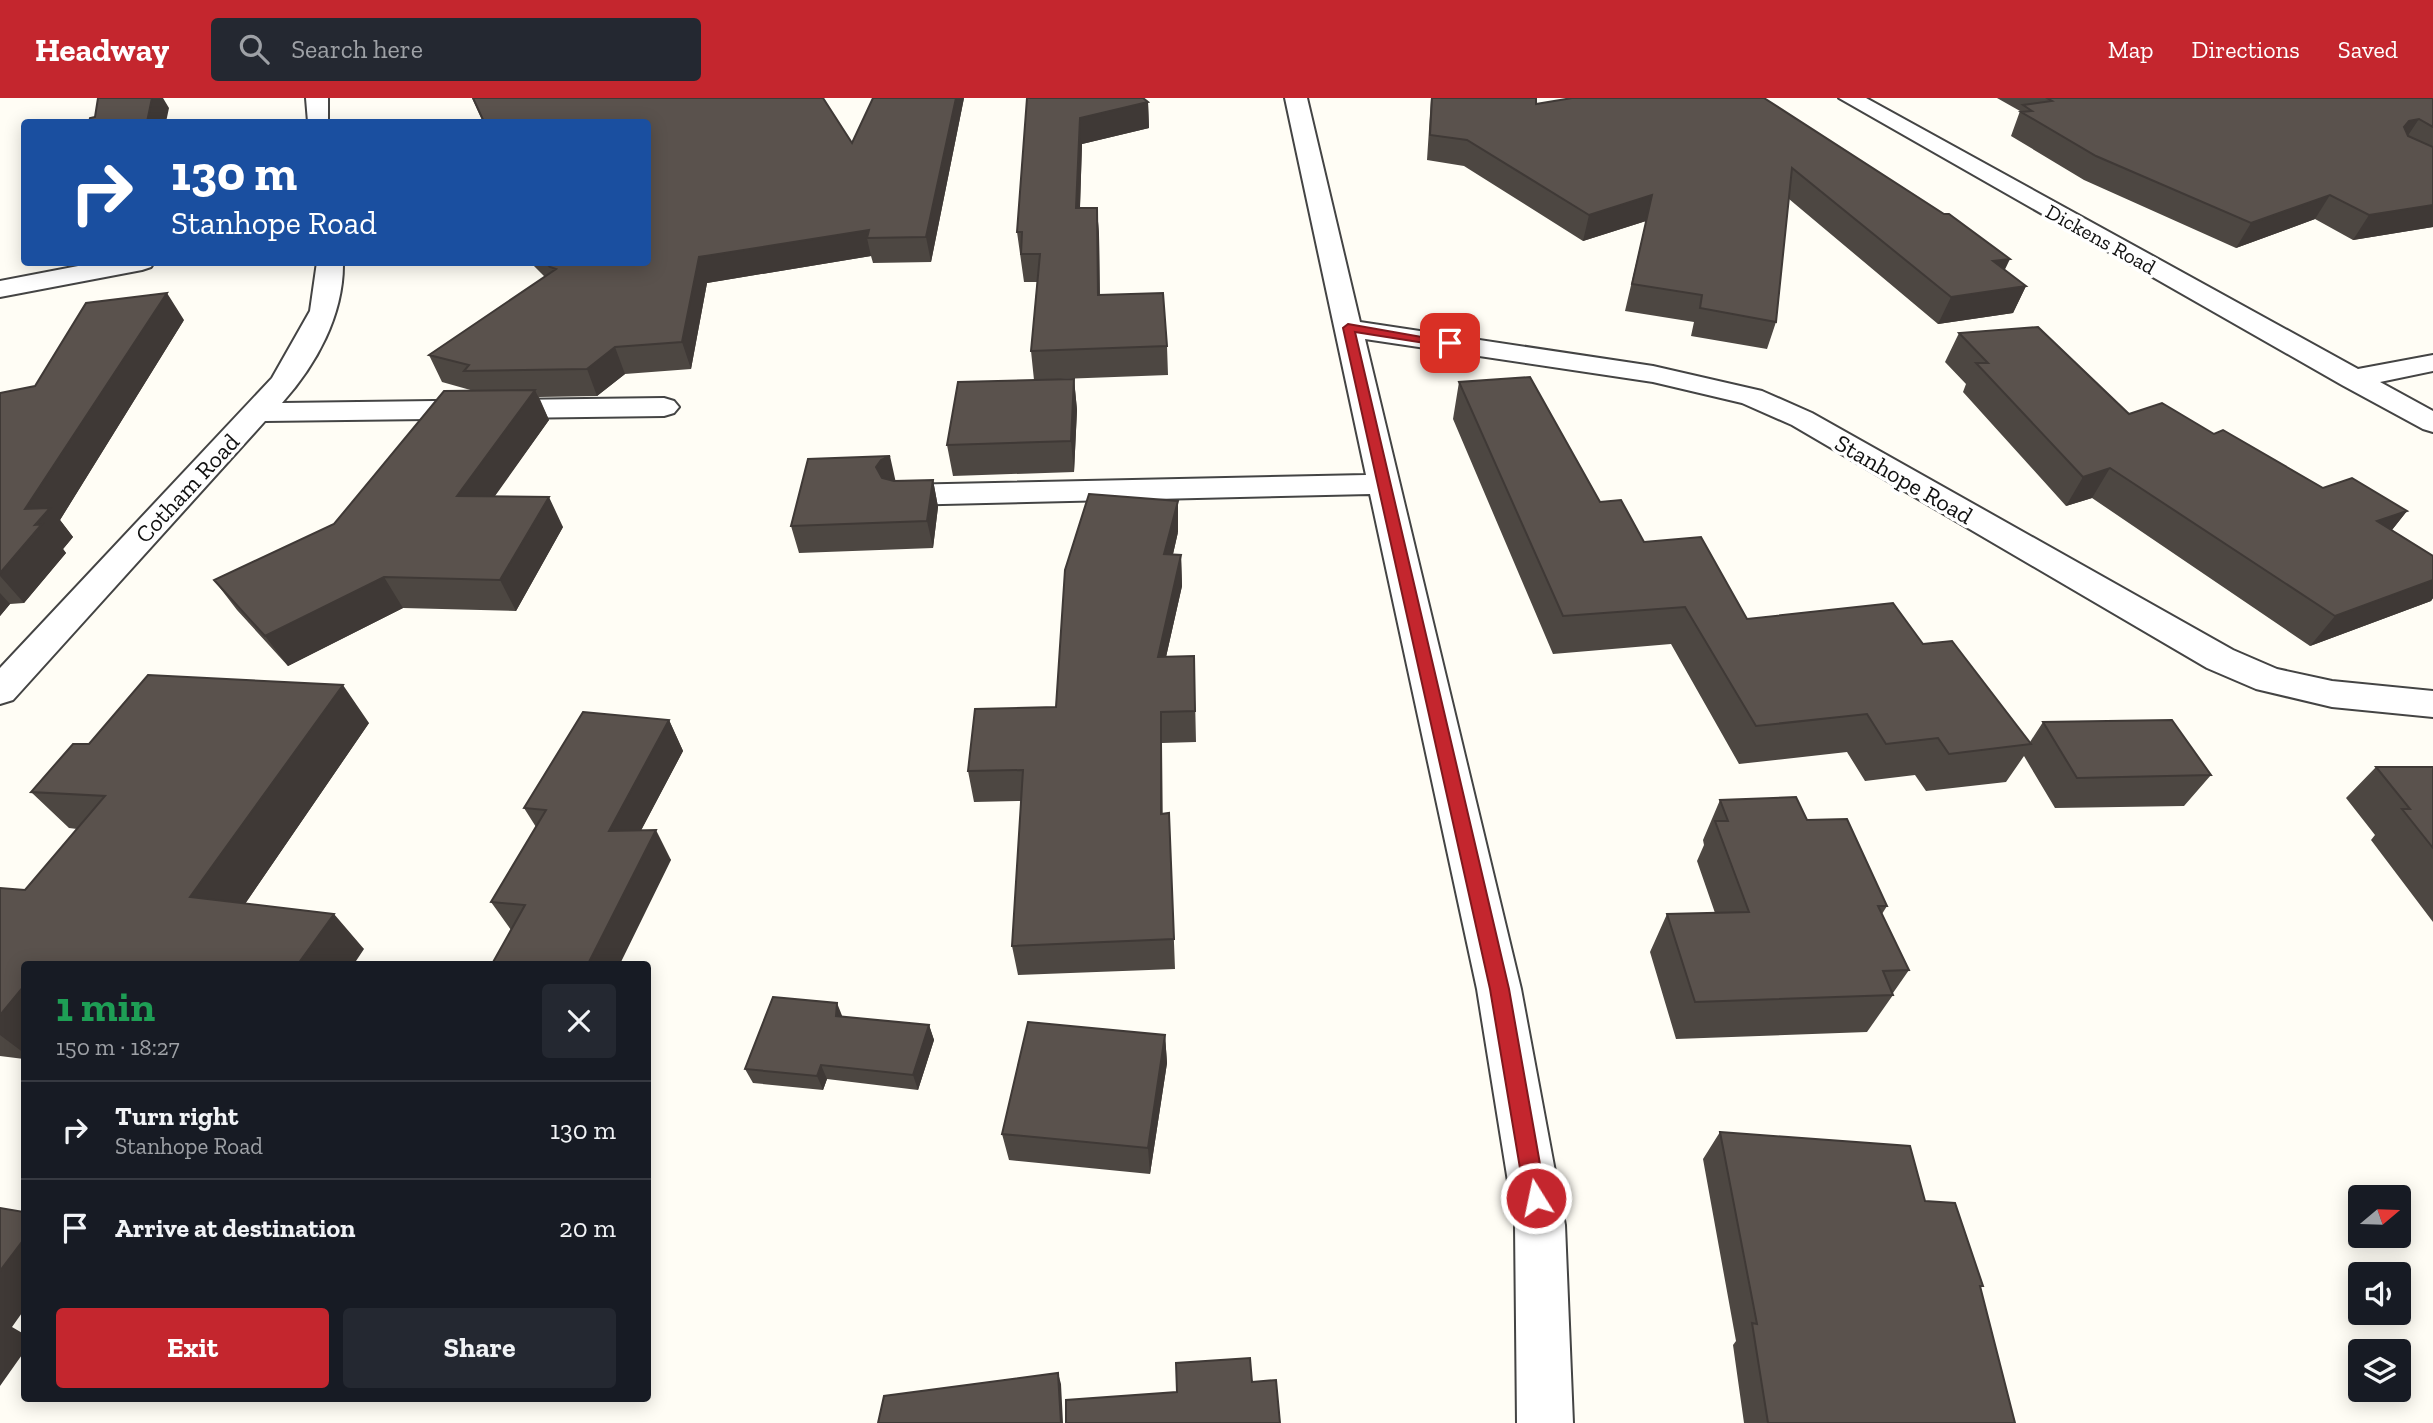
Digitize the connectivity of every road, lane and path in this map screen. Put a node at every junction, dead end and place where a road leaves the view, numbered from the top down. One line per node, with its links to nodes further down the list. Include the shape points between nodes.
1 (317, 98): 4 (street)
2 (1296, 98): 8 (street)
3 (1850, 98): 10 (street, Dickens Road)
4 (318, 119)
5 (121, 266): 7 (street)
6 (330, 266): 12 (street, Cotham Road, via 330,299 309,345)
7 (0, 289)
8 (1348, 328): 14 (street); 17 (street, Stanhope Road, via 1653,374 1752,397 1802,419 2220,659 2269,680 2332,694)
9 (2433, 363): 10 (street)
10 (2352, 379): 13 (street)
11 (664, 407): 12 (street)
12 (257, 412): 16 (street, Cotham Road)
13 (2433, 423)
14 (1384, 484): 15 (street); 18 (street, via 1499,989 1540,1225)
15 (900, 495)
16 (0, 691)
17 (2433, 704)
18 (1545, 1423)

